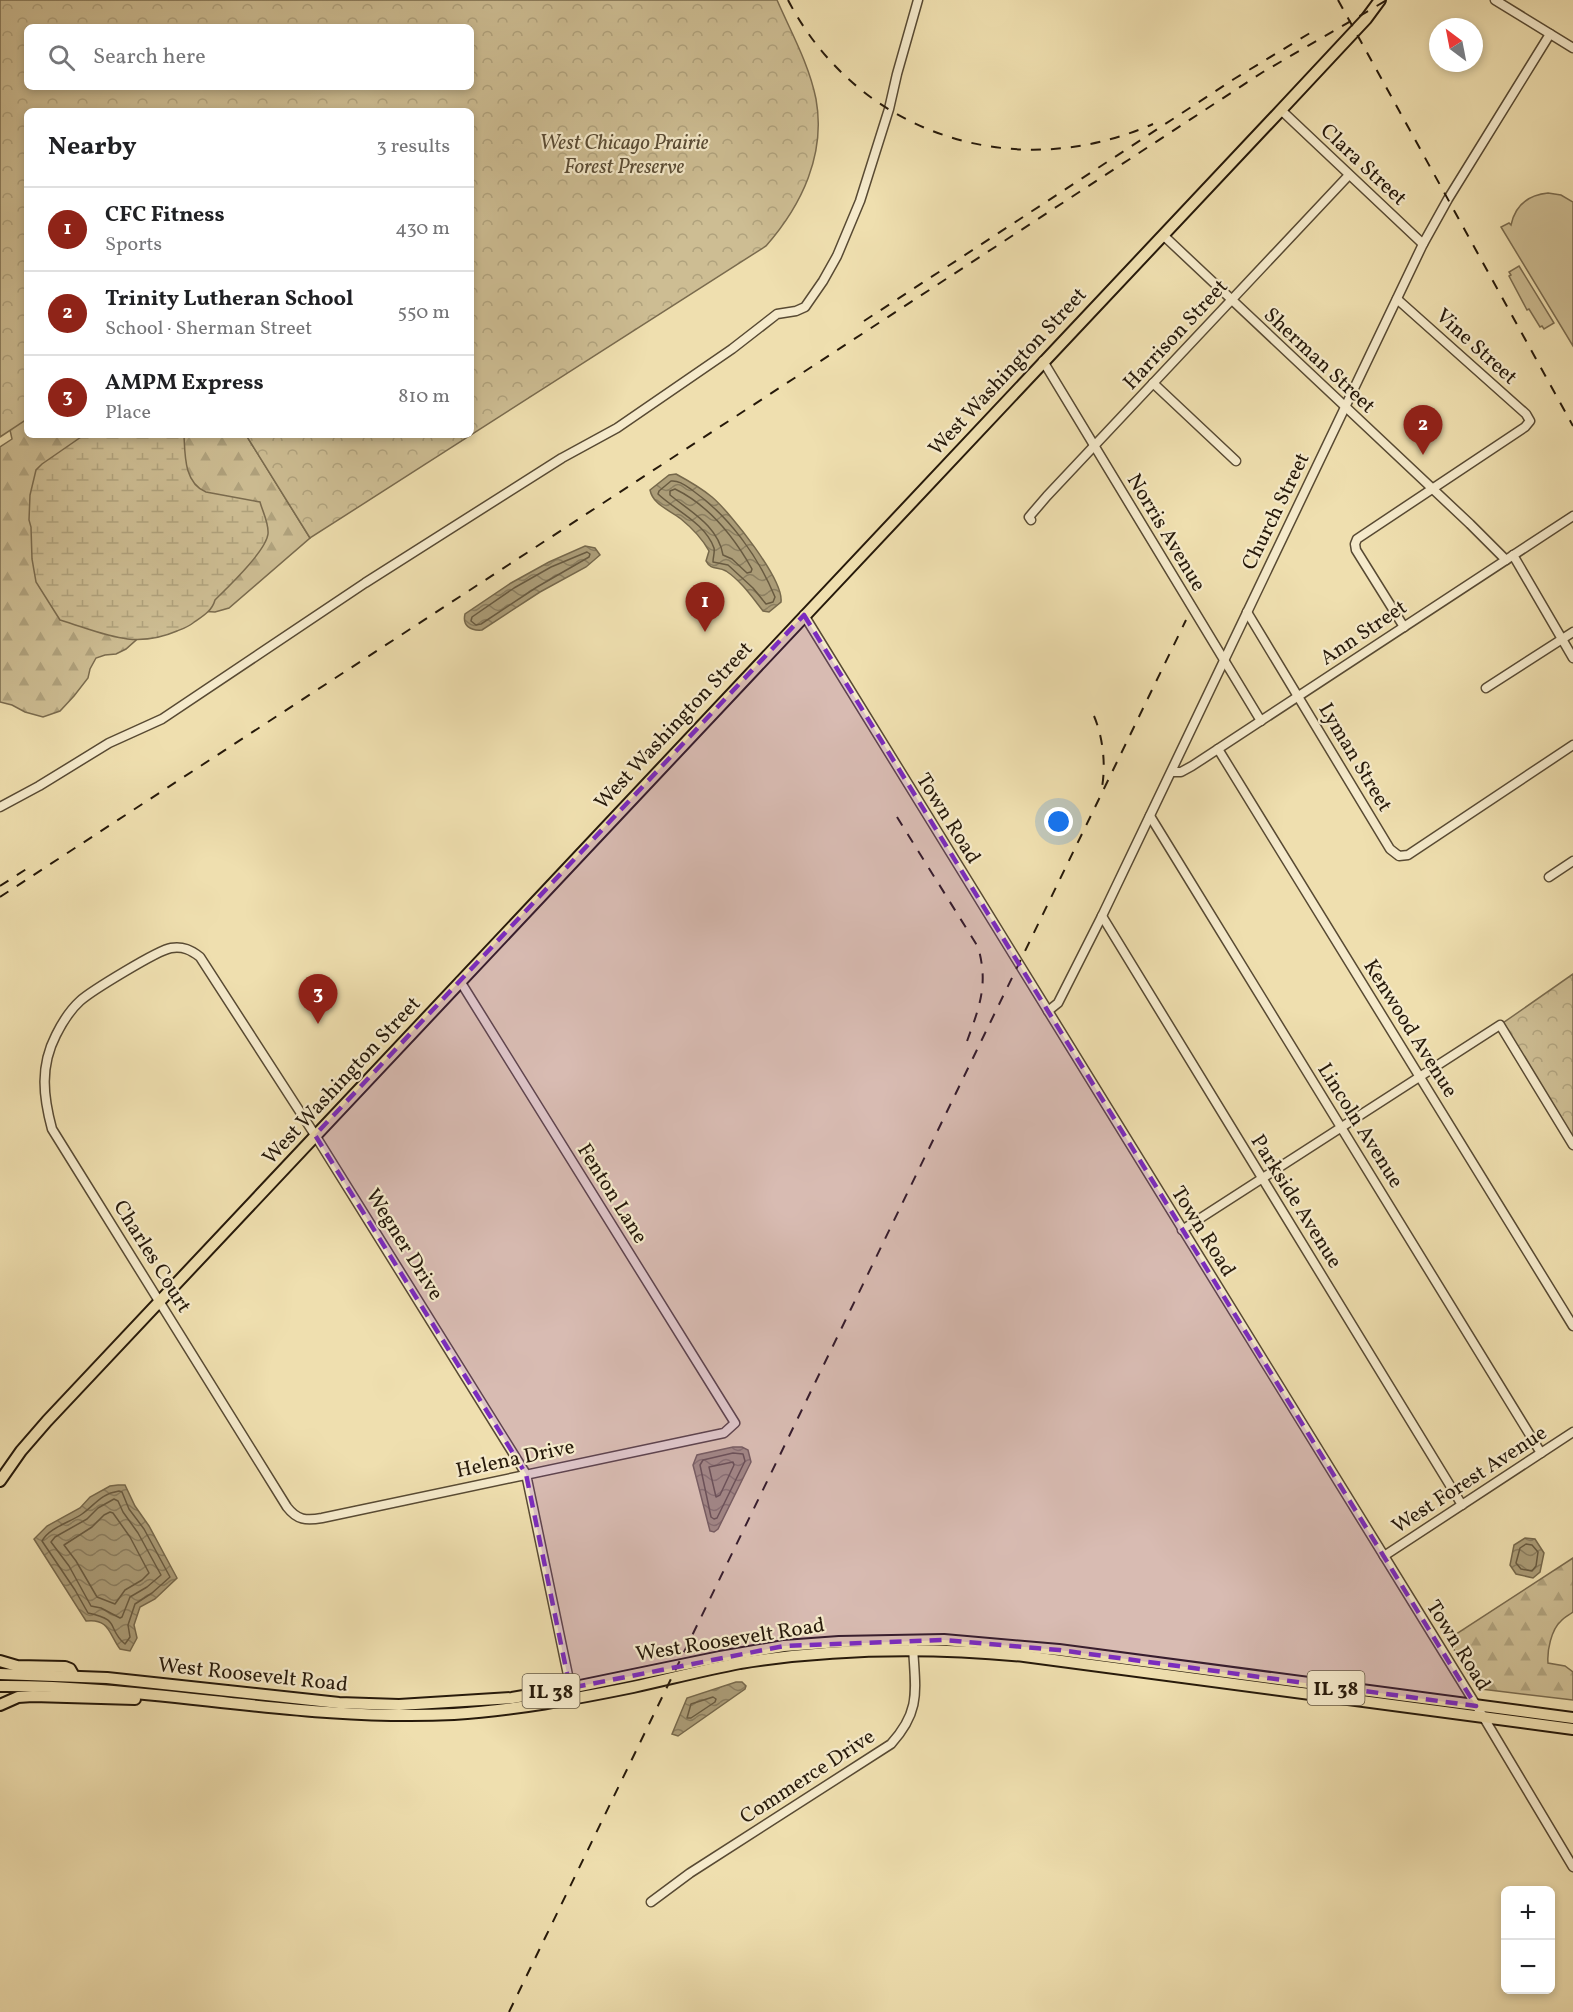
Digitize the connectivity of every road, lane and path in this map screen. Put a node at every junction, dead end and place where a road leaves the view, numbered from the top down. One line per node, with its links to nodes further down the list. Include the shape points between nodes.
1 (918, 0): 34 (street, via 860,201 837,256 805,307 777,314 617,428 562,458 365,583 162,719 109,743)
2 (1380, 0): 6 (main road, West Washington Street)
3 (1495, 0): 4 (street)
4 (1550, 34): 5 (street); 9 (street, Church Street)
5 (1573, 48)
6 (1281, 110): 7 (street, Clara Street); 8 (main road, West Washington Street)
7 (1350, 175): 9 (street, Clara Street); 11 (street, Harrison Street)
8 (1163, 235): 11 (street, Sherman Street); 12 (main road, West Washington Street)
9 (1423, 244): 10 (street, Church Street)
10 (1397, 299): 14 (street, Church Street); 17 (street, Vine Street, via 1530,421)
11 (1232, 300): 13 (street, Harrison Street); 14 (street, Sherman Street)
12 (1043, 361): 15 (street, Norris Avenue); 22 (main road, West Washington Street)
13 (1152, 383): 15 (street, Harrison Street); 16 (street)
14 (1345, 408): 17 (street, Sherman Street); 21 (street, Church Street)
15 (1094, 446): 19 (street, Harrison Street, via 1029,517); 26 (street, Norris Avenue)
16 (1236, 461)
17 (1432, 489): 20 (street, Sherman Street); 23 (street, via 1356,542 1356,549)
18 (1573, 516): 20 (street, Ann Street)
19 (1031, 520)
20 (1509, 558): 23 (street, Ann Street); 25 (street, Sherman Street)
21 (1247, 612): 26 (street, Church Street); 29 (street, Lyman Street)
22 (804, 615): 39 (main road, West Washington Street); 41 (street, Town Road)
23 (1404, 627): 29 (street, Ann Street)
24 (1573, 632): 25 (street)
25 (1562, 639): 27 (street, Sherman Street); 28 (street)
26 (1224, 658): 30 (street, Norris Avenue); 33 (street, Church Street)
27 (1573, 658)
28 (1486, 688)
29 (1299, 696): 30 (street, Ann Street); 31 (street, Lyman Street, via 1390,849 1400,856 1408,855)
30 (1261, 721): 32 (street, Ann Street)
31 (1573, 745)
32 (1218, 749): 33 (street, Ann Street, via 1181,772); 42 (street, Kenwood Avenue)
33 (1172, 772): 35 (street, Church Street)
34 (0, 807)
35 (1150, 816): 38 (street, Church Street); 43 (street, Lincoln Avenue)
36 (1573, 861): 37 (street)
37 (1549, 877)
38 (1102, 916): 41 (street, Church Street, via 1058,1003); 46 (street, Parkside Avenue)
39 (460, 981): 44 (main road, West Washington Street); 50 (street, Fenton Lane)
40 (81, 1000): 44 (street, Wegner Drive, via 155,953 187,948 200,957); 48 (street, Charles Court, via 55,1036 45,1076 44,1100 52,1129)
41 (1048, 1011): 47 (street, Town Road)
42 (1419, 1076): 43 (street); 45 (street, via 1500,1025); 49 (street, Kenwood Avenue)
43 (1341, 1127): 46 (street); 52 (street, Lincoln Avenue)
44 (315, 1135): 48 (main road, West Washington Street); 53 (street, Wegner Drive)
45 (1573, 1145)
46 (1262, 1178): 47 (street); 55 (street, Parkside Avenue)
47 (1182, 1230): 57 (street, Town Road)
48 (160, 1301): 54 (main road, West Washington Street, via 32,1437); 56 (street, Charles Court, via 287,1507)
49 (1573, 1326)
50 (735, 1424): 53 (street, Helena Drive, via 724,1433)
51 (1573, 1432): 52 (street, West Forest Avenue)
52 (1541, 1453): 55 (street, West Forest Avenue)
53 (526, 1474): 56 (street, Helena Drive, via 322,1518); 63 (street, Wegner Drive)
54 (0, 1481)
55 (1462, 1504): 57 (street, West Forest Avenue)
56 (299, 1519)
57 (1384, 1556): 66 (street, Town Road)
58 (913, 1645): 63 (main road, West Roosevelt Road / IL 38, via 761,1660); 66 (main road, West Roosevelt Road / IL 38, via 968,1641 1036,1647); 67 (main road, West Roosevelt Road / IL 38, via 1024,1656); 71 (street, Commerce Drive, via 914,1706 891,1744)
59 (0, 1661): 61 (main road, via 17,1666 65,1667)
60 (0, 1674): 61 (main road, West Roosevelt Road / IL 38)
61 (74, 1676): 63 (main road, West Roosevelt Road / IL 38, via 339,1703 399,1705)
62 (0, 1686): 64 (main road, West Roosevelt Road / IL 38)
63 (572, 1694): 64 (main road, West Roosevelt Road / IL 38, via 507,1710 407,1716)
64 (152, 1695): 65 (main road, via 133,1700 18,1697)
65 (0, 1705)
66 (1476, 1707): 67 (street, Town Road); 68 (main road, West Roosevelt Road / IL 38)
67 (1484, 1718): 69 (main road, West Roosevelt Road / IL 38); 70 (street, Town Road)
68 (1573, 1718)
69 (1573, 1729)
70 (1573, 1867)
71 (651, 1902)

